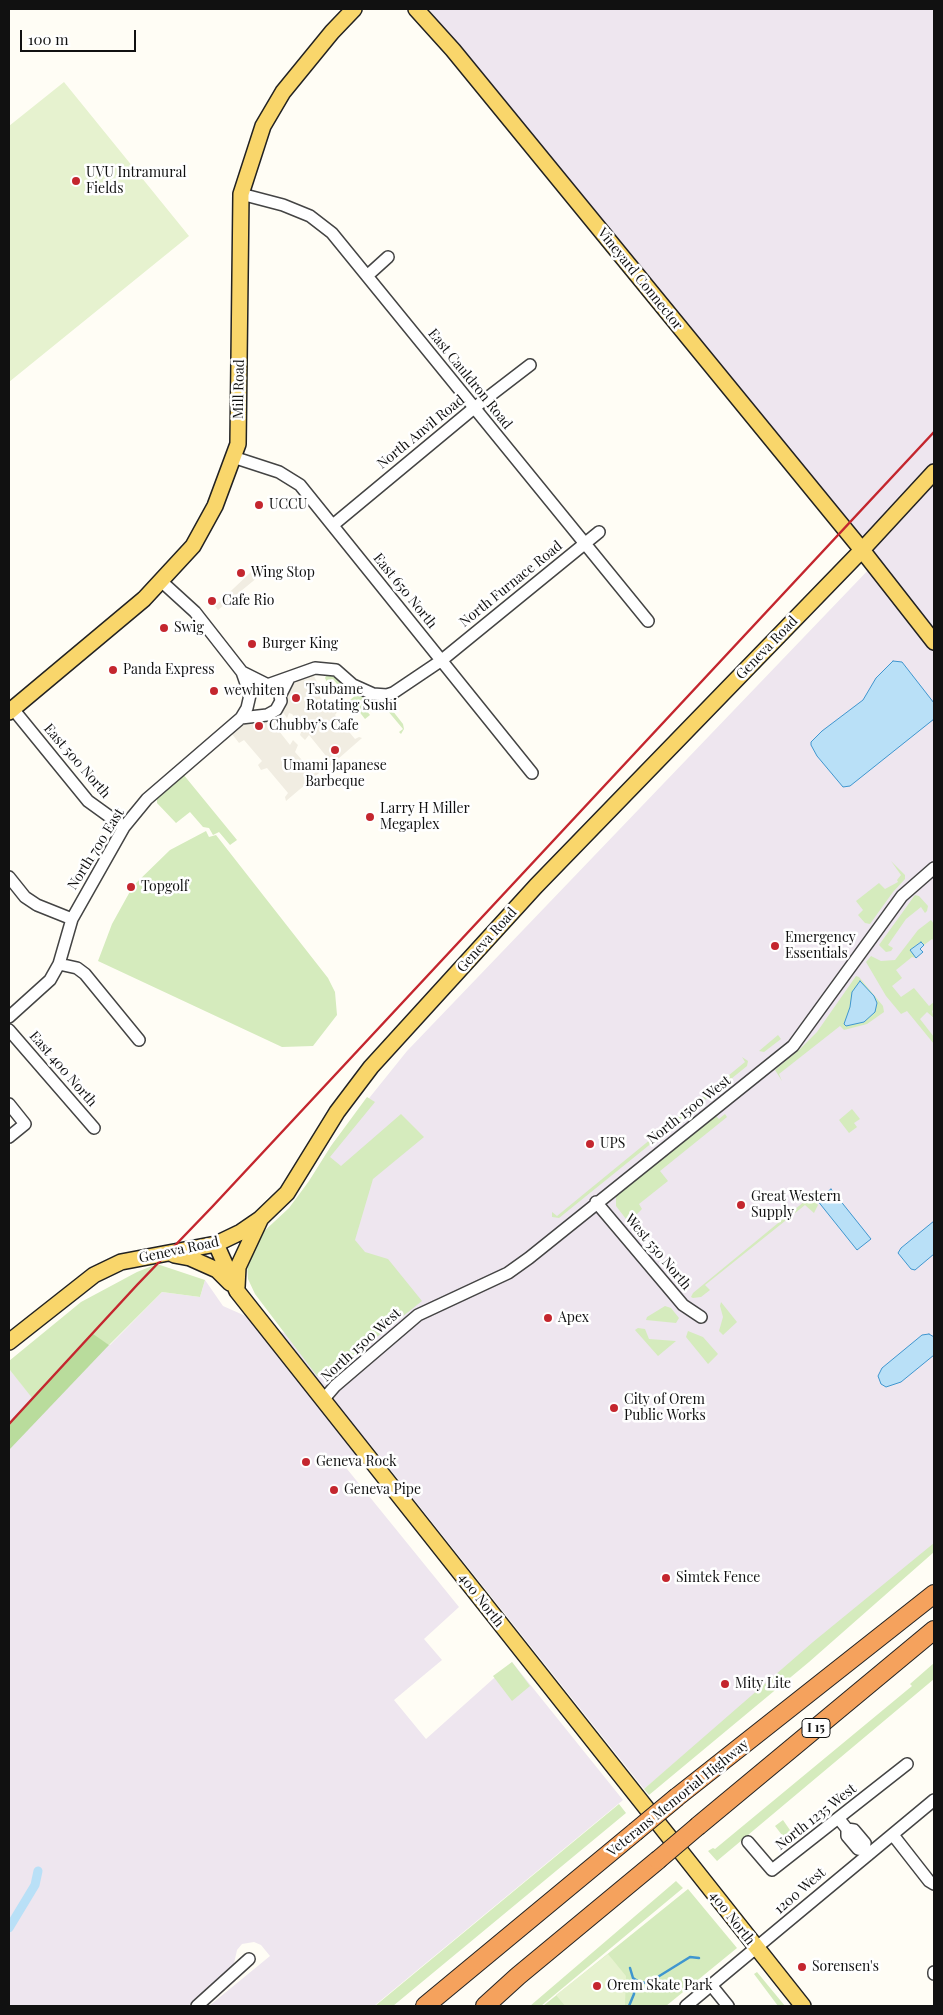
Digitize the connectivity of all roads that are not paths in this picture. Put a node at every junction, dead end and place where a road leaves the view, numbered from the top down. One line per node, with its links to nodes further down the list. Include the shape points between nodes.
1 (354, 9): 3 (main road, Mill Road, via 283,92 263,126)
2 (416, 9): 13 (main road, Vineyard Connector)
3 (241, 194): 5 (street, East Cauldron Road, via 310,216 332,233); 8 (main road, Mill Road, via 238,444)
4 (388, 257): 5 (street)
5 (367, 276): 7 (street, East Cauldron Road)
6 (530, 365): 7 (street, North Anvil Road)
7 (474, 408): 10 (street, North Anvil Road); 12 (street, East Cauldron Road)
8 (233, 457): 10 (street, East 650 North, via 279,472 300,485); 14 (main road, Mill Road, via 215,506 193,546)
9 (934, 472): 13 (main road, Geneva Road)
10 (333, 524): 17 (street, East 650 North)
11 (599, 532): 12 (street, North Furnace Road)
12 (584, 544): 15 (street, East Cauldron Road); 17 (street, North Furnace Road)
13 (862, 550): 16 (main road, Vineyard Connector); 39 (main road, Geneva Road, via 536,886 371,1067 287,1193)
14 (161, 581): 18 (street, via 195,612); 23 (main road, Mill Road)
15 (648, 621)
16 (934, 642)
17 (442, 660): 19 (street, via 387,695 359,689 336,670 315,668); 26 (street, East 650 North)
18 (242, 672): 20 (street); 22 (street)
19 (289, 678): 20 (street); 21 (street)
20 (267, 684): 21 (street); 22 (street, via 255,687)
21 (280, 696): 24 (street, via 276,710)
22 (250, 698): 24 (street, via 257,712); 25 (street)
23 (11, 711): 27 (street, East 500 North, via 88,801)
24 (266, 715): 25 (street)
25 (241, 718): 27 (street, North 700 East, via 147,799)
26 (532, 773)
27 (124, 827): 30 (street, North 700 East)
28 (934, 868): 38 (street, North 1500 West, via 902,896 794,1046)
29 (9, 877): 30 (street, via 25,897 37,905)
30 (72, 919): 31 (street, North 700 East)
31 (60, 964): 32 (street, North 700 East, via 50,980); 34 (street, via 77,968 85,974)
32 (9, 1017)
33 (9, 1030): 36 (street, East 400 North)
34 (139, 1040)
35 (9, 1104): 37 (street, via 25,1124)
36 (94, 1128)
37 (9, 1137)
38 (596, 1202): 43 (street, West 550 North, via 683,1305); 45 (street, North 1500 West, via 508,1273 418,1315)
39 (260, 1219): 40 (main road, Geneva Road); 42 (main road, via 238,1267)
40 (216, 1244): 41 (main road, Geneva Road); 42 (main road, 400 North)
41 (168, 1254): 42 (main road, via 190,1258 217,1270); 44 (main road, Geneva Road, via 122,1262 94,1274)
42 (237, 1291): 45 (main road, 400 North)
43 (701, 1317)
44 (9, 1342)
45 (323, 1400): 55 (main road, 400 North)
46 (930, 1596): 59 (highway, Veterans Memorial Highway / I 15, bridge, via 677,1797)
47 (934, 1630): 60 (highway, I 15, bridge)
48 (906, 1764): 50 (street, North 1235 West)
49 (934, 1800): 51 (street, 1200 West)
50 (839, 1819): 52 (street, North 1235 West, via 772,1870); 53 (street, via 846,1829 854,1830)
51 (893, 1835): 53 (street, 1200 West); 54 (street, via 929,1882)
52 (748, 1842)
53 (866, 1852): 55 (street, 1200 West)
54 (934, 1884)
55 (756, 1949): 57 (street, 1200 West); 63 (main road, 400 North)
56 (249, 1959): 58 (street)
57 (711, 1985): 61 (street, 1200 West); 62 (street)
58 (197, 2006)
59 (425, 2006)
60 (485, 2006)
61 (686, 2006)
62 (728, 2006)
63 (803, 2006)

